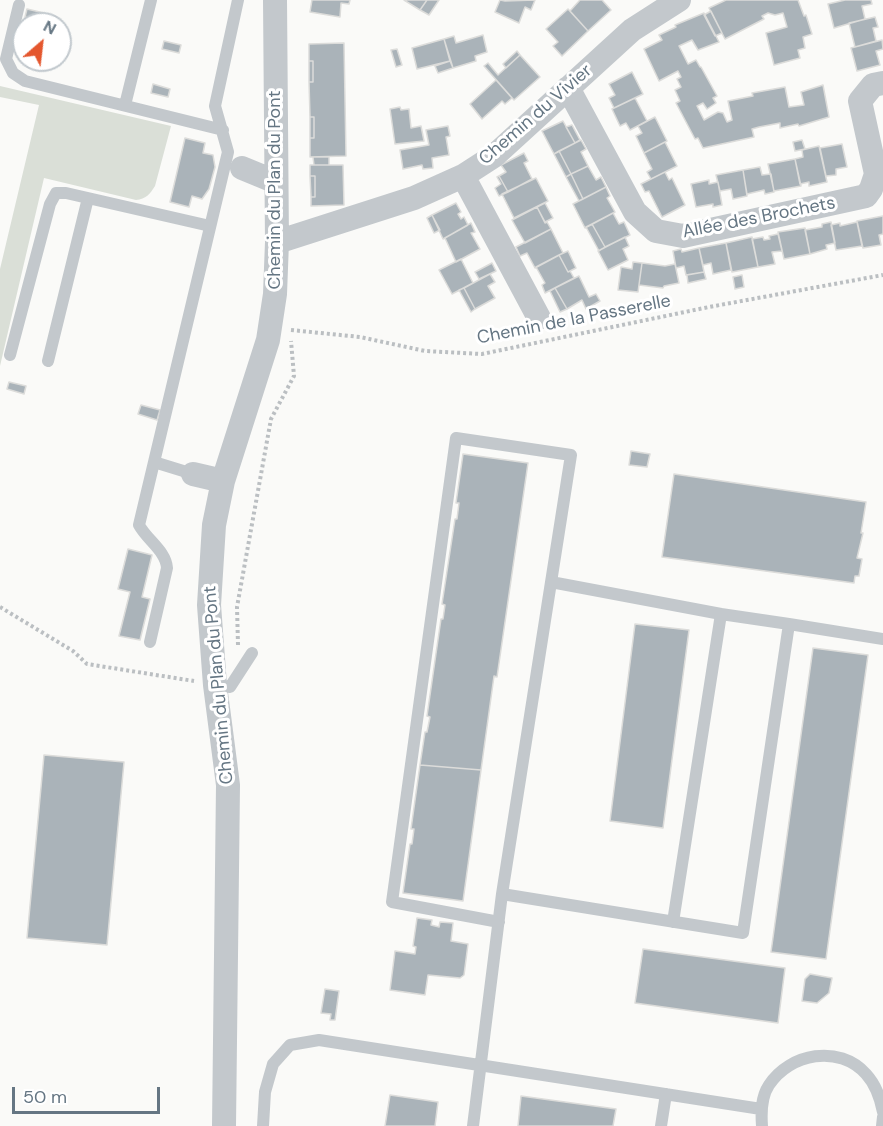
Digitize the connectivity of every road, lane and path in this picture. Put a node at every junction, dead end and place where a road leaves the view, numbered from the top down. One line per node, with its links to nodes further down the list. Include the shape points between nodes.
1 (151, 0): 8 (lane)
2 (238, 0): 9 (lane, via 215,106)
3 (275, 0): 12 (street, Chemin du Plan du Pont)
4 (679, 0): 7 (street, Chemin du Vivier, via 632,30)
5 (19, 5): 8 (lane, via 6,59 14,73 25,81)
6 (883, 83): 7 (street, Allée des Brochets, via 873,85 861,101 876,174 866,196 683,236 656,231 635,212)
7 (568, 88): 11 (street, Chemin du Vivier, via 494,156)
8 (125, 105): 9 (lane)
9 (223, 130): 10 (lane)
10 (234, 164): 12 (street); 14 (lane)
11 (463, 176): 15 (street, Chemin du Vivier, via 414,198); 17 (street)
12 (276, 182): 15 (street, Chemin du Plan du Pont)
13 (88, 198): 14 (lane); 20 (lane, via 66,193 56,193 52,198); 21 (lane)
14 (210, 226): 22 (lane)
15 (277, 242): 24 (street, Chemin du Plan du Pont, via 268,340)
16 (883, 275): 19 (path, Chemin de la Passerelle, via 482,354 425,351 360,337)
17 (539, 318)
18 (291, 320): 19 (path)
19 (290, 330): 31 (path, via 294,376 271,419 237,607)
20 (10, 355)
21 (48, 361)
22 (154, 462): 23 (lane); 30 (lane, via 139,525 166,559 167,568)
23 (193, 474): 24 (street)
24 (223, 481): 33 (street, Chemin du Plan du Pont, via 214,525 209,605)
25 (551, 582): 27 (lane); 34 (lane); 35 (lane, via 571,455 456,438 392,902)
26 (0, 607): 33 (path, via 73,651 87,664)
27 (721, 614): 28 (lane); 36 (lane)
28 (789, 624): 29 (lane); 36 (lane, via 743,933)
29 (883, 639)
30 (150, 642)
31 (238, 650)
32 (252, 653): 33 (lane, via 230,687)
33 (215, 685): 43 (street, Chemin du Plan du Pont, via 228,785)
34 (502, 894): 35 (lane); 36 (lane)
35 (499, 922): 37 (lane)
36 (674, 922)
37 (482, 1066): 39 (lane); 44 (lane, via 319,1040 290,1045 273,1064); 45 (lane)
38 (881, 1091): 40 (lane, via 866,1073 847,1060 824,1055 802,1058 782,1069 768,1087); 41 (lane)
39 (666, 1094): 40 (lane); 46 (lane)
40 (761, 1108): 47 (lane)
41 (883, 1112)
42 (883, 1117): 48 (lane)
43 (224, 1126)
44 (263, 1126)
45 (473, 1126)
46 (661, 1126)
47 (762, 1126)
48 (882, 1126)

